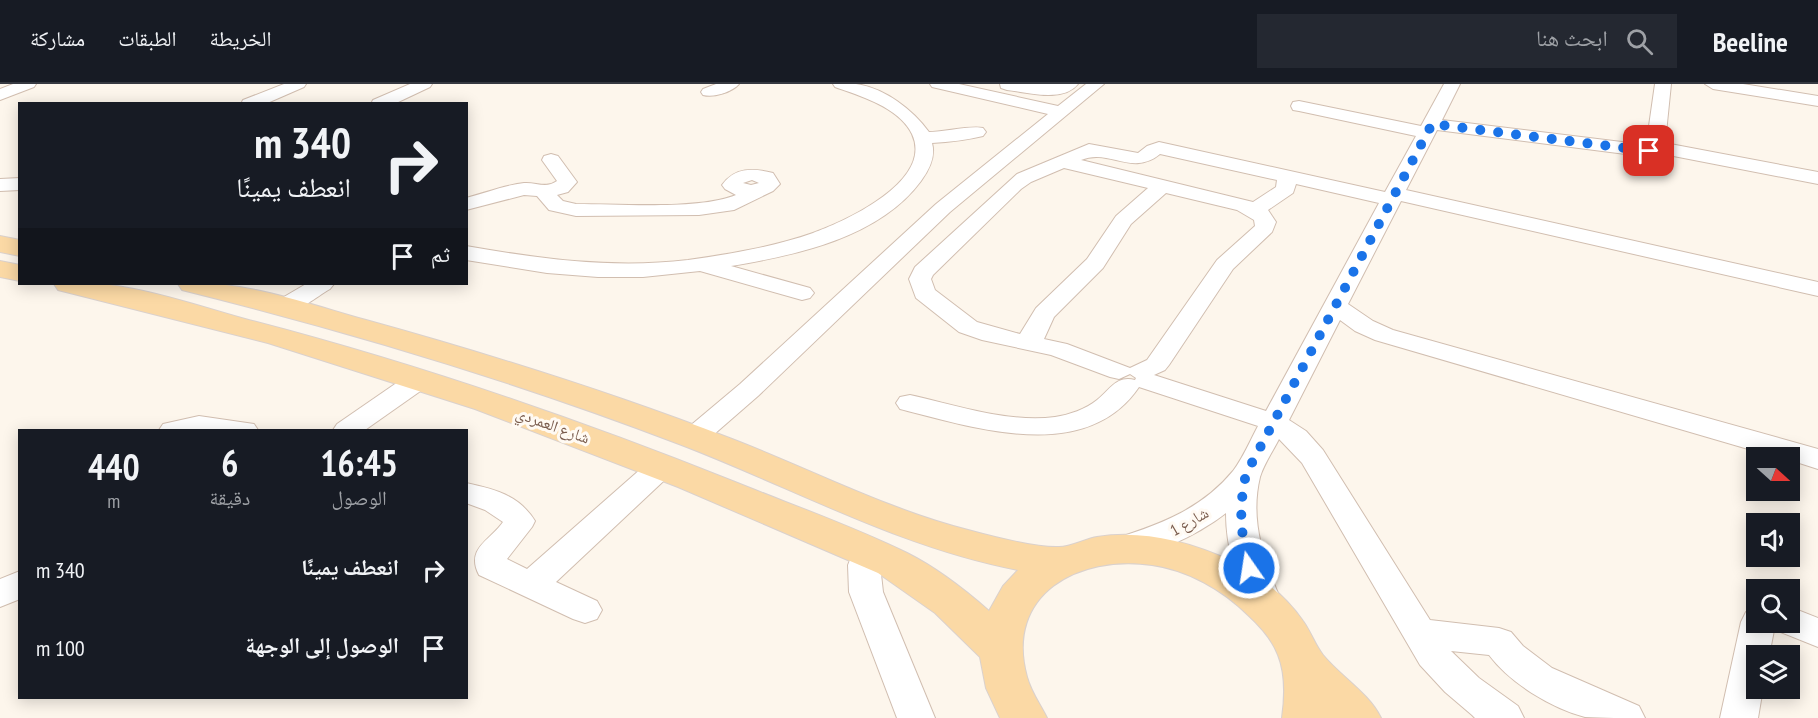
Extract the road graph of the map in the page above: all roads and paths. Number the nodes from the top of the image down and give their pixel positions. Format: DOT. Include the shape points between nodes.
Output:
graph roads {
  1 [pos="28,84"];
  2 [pos="298,84"];
  3 [pos="424,84"];
  4 [pos="731,84"];
  5 [pos="841,84"];
  6 [pos="938,84"];
  7 [pos="1070,84"];
  8 [pos="1096,84"];
  9 [pos="1452,84"];
  10 [pos="1663,84"];
  11 [pos="1713,84"];
  12 [pos="1026,85"];
  13 [pos="709,92"];
  14 [pos="1005,92"];
  15 [pos="0,95"];
  16 [pos="1818,101"];
  17 [pos="254,102"];
  18 [pos="384,102"];
  19 [pos="1299,106"];
  20 [pos="1060,112"];
  21 [pos="1429,128"];
  22 [pos="977,132"];
  23 [pos="923,138"];
  24 [pos="1604,138"];
  25 [pos="1655,147"];
  26 [pos="551,160"];
  27 [pos="1064,162"];
  28 [pos="1287,176"];
  29 [pos="1818,178"];
  30 [pos="18,184"];
  31 [pos="0,185"];
  32 [pos="1161,187"];
  33 [pos="754,191"];
  34 [pos="544,192"];
  35 [pos="1394,197"];
  36 [pos="468,203"];
  37 [pos="1255,210"];
  38 [pos="0,244"];
  39 [pos="18,248"];
  40 [pos="468,253"];
  41 [pos="700,264"];
  42 [pos="0,269"];
  43 [pos="18,273"];
  44 [pos="72,285"];
  45 [pos="196,285"];
  46 [pos="320,285"];
  47 [pos="1818,289"];
  48 [pos="802,293"];
  49 [pos="285,306"];
  50 [pos="1336,306"];
  51 [pos="1030,342"];
  52 [pos="1134,377"];
  53 [pos="420,379"];
  54 [pos="910,404"];
  55 [pos="1273,422"];
  56 [pos="178,429"];
  57 [pos="235,429"];
  58 [pos="348,429"];
  59 [pos="694,437"];
  60 [pos="1818,459"];
  61 [pos="661,467"];
  62 [pos="1246,474"];
  63 [pos="468,494"];
  64 [pos="1120,548"];
  65 [pos="867,553"];
  66 [pos="1060,562"];
  67 [pos="18,584"];
  68 [pos="531,585"];
  69 [pos="0,594"];
  70 [pos="1266,606"];
  71 [pos="585,610"];
  72 [pos="1800,625"];
  73 [pos="1419,633"];
  74 [pos="1756,633"];
  75 [pos="1818,633"];
  76 [pos="1000,650"];
  77 [pos="1303,663"];
  78 [pos="916,718"];
  79 [pos="1024,718"];
  80 [pos="1305,718"];
  81 [pos="1358,718"];
  82 [pos="1505,718"];
  83 [pos="1626,718"];
  84 [pos="1739,718"];
  1 -- 15 [label="street"];
  2 -- 17 [label="street"];
  3 -- 18 [label="street"];
  4 -- 13 [label="street"];
  5 -- 23 [label="street" via="894,105 918,126"];
  6 -- 14 [label="street"];
  7 -- 12 [label="street" via="1055,89"];
  8 -- 20 [label="street"];
  9 -- 21 [label="street, شارع 1"];
  10 -- 25 [label="street"];
  11 -- 16 [label="street"];
  12 -- 14 [label="street"];
  14 -- 20 [label="street"];
  19 -- 21 [label="street"];
  20 -- 59 [label="street" via="943,208"];
  21 -- 25 [label="street" via="1636,150 1649,151"];
  21 -- 35 [label="street, شارع 1"];
  22 -- 23 [label="street"];
  23 -- 41 [label="street" via="924,152 911,181 888,202 854,223 793,246"];
  24 -- 25 [label="street"];
  25 -- 29 [label="street"];
  26 -- 34 [label="street" via="567,182 561,188"];
  27 -- 28 [label="street" via="1089,150 1139,159 1157,148"];
  27 -- 32 [label="street"];
  27 -- 51 [label="street" via="1014,185 928,266 920,279 924,293 968,327"];
  28 -- 35 [label="street"];
  28 -- 37 [label="street" via="1286,189"];
  30 -- 31 [label="street"];
  32 -- 37 [label="street"];
  32 -- 51 [label="street" via="1123,220 1095,263 1044,314"];
  33 -- 34 [label="street" via="738,202 713,208 576,210 556,206"];
  34 -- 36 [label="street" via="516,190"];
  35 -- 47 [label="street"];
  35 -- 50 [label="street, شارع 1"];
  37 -- 52 [label="street" via="1263,216 1265,228 1225,265 1156,365"];
  38 -- 39 [label="main road"];
  40 -- 41 [label="street" via="576,270"];
  41 -- 48 [label="street"];
  42 -- 43 [label="main road"];
  44 -- 53 [label="main road, شارع العمردي" via="272,334"];
  45 -- 49 [label="main road"];
  46 -- 49 [label="street"];
  49 -- 59 [label="main road" via="445,351"];
  50 -- 55 [label="street, شارع 1"];
  50 -- 60 [label="street" via="1384,335"];
  51 -- 52 [label="street"];
  52 -- 54 [label="street" via="1105,410 1065,425 1004,424"];
  52 -- 55 [label="street"];
  53 -- 58 [label="street"];
  53 -- 61 [label="main road, شارع العمردي"];
  55 -- 62 [label="street, شارع 1"];
  55 -- 73 [label="street" via="1296,437 1313,457"];
  56 -- 57 [label="street" via="199,425"];
  59 -- 66 [label="main road" via="934,534 995,551"];
  61 -- 65 [label="main road, شارع العمردي"];
  61 -- 68 [label="street"];
  62 -- 64 [label="street, شارع 1" via="1226,498 1198,519 1162,536"];
  62 -- 70 [label="street, شارع 1" via="1240,502 1241,534 1249,568"];
  63 -- 68 [label="street" via="494,502 517,517 517,528 496,548 490,563 491,567"];
  64 -- 66 [label="main road"];
  64 -- 70 [label="main road" via="1160,551 1198,562 1234,580"];
  65 -- 76 [label="main road, شارع العمردي" via="939,592"];
  65 -- 78 [label="street" via="866,592"];
  66 -- 76 [label="main road" via="1035,577 1016,597 1004,622"];
  67 -- 69 [label="street"];
  68 -- 71 [label="street"];
  70 -- 77 [label="main road" via="1282,623"];
  72 -- 75 [label="street"];
  73 -- 82 [label="street" via="1452,677"];
  73 -- 83 [label="street" via="1498,642 1531,675"];
  74 -- 84 [label="street"];
  76 -- 79 [label="main road" via="1004,677"];
  77 -- 80 [label="main road" via="1308,691"];
  77 -- 81 [label="main road"];
}
